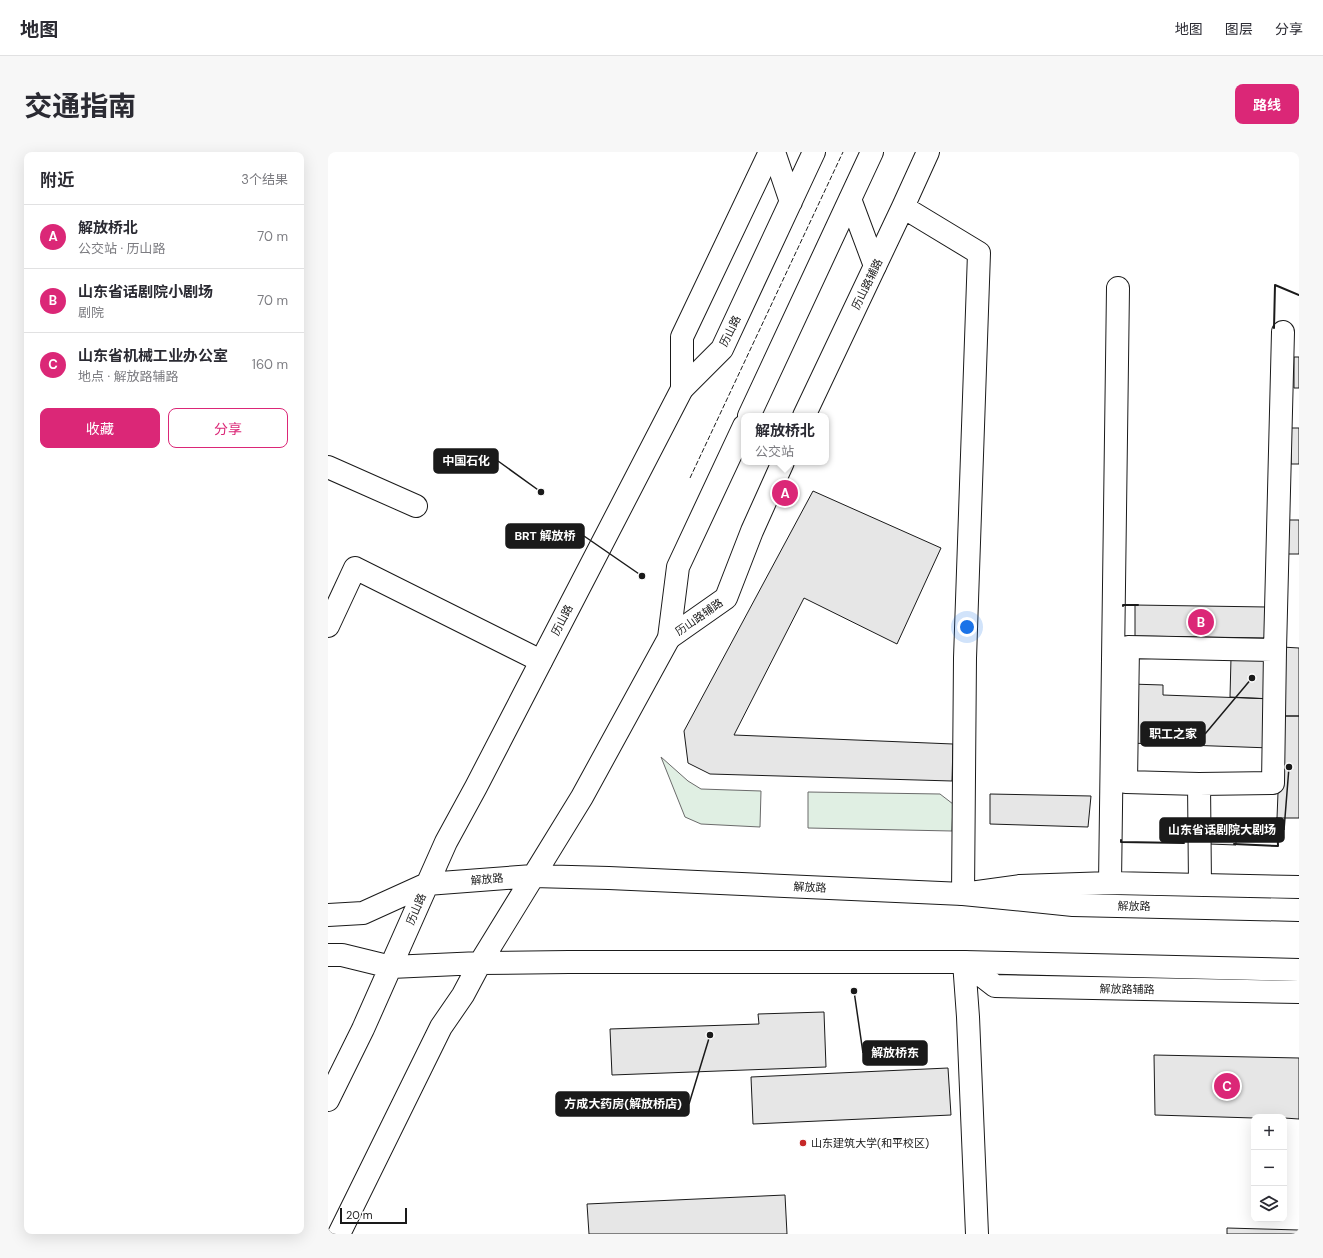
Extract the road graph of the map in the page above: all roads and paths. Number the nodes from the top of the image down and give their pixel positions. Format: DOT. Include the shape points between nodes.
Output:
graph roads {
  1 [pos="770,152"];
  2 [pos="774,152"];
  3 [pos="814,152"];
  4 [pos="872,152"];
  5 [pos="928,152"];
  6 [pos="850,199"];
  7 [pos="791,202"];
  8 [pos="903,207"];
  9 [pos="876,266"];
  10 [pos="1118,288"];
  11 [pos="1283,332"];
  12 [pos="682,389"];
  13 [pos="750,413"];
  14 [pos="805,413"];
  15 [pos="741,432"];
  16 [pos="782,465"];
  17 [pos="328,467"];
  18 [pos="416,506"];
  19 [pos="328,626"];
  20 [pos="669,638"];
  21 [pos="1275,650"];
  22 [pos="541,661"];
  23 [pos="1199,784"];
  24 [pos="533,876"];
  25 [pos="1110,883"];
  26 [pos="427,884"];
  27 [pos="1200,885"];
  28 [pos="1299,887"];
  29 [pos="963,894"];
  30 [pos="1299,910"];
  31 [pos="328,915"];
  32 [pos="328,955"];
  33 [pos="964,962"];
  34 [pos="480,963"];
  35 [pos="391,967"];
  36 [pos="1299,970"];
  37 [pos="1299,992"];
  38 [pos="328,1100"];
  39 [pos="339,1234"];
  40 [pos="977,1234"];
  1 -- 12 [label="main road" via="682,337"];
  2 -- 7 [label="main road"];
  3 -- 7 [label="main road, 历山路"];
  4 -- 6 [label="main road"];
  5 -- 8 [label="main road, 历山路辅路"];
  6 -- 9 [label="main road"];
  6 -- 13 [label="main road"];
  7 -- 12 [label="main road, 历山路" via="722,350"];
  8 -- 9 [label="main road, 历山路辅路"];
  8 -- 29 [label="main road" via="979,253 965,658"];
  9 -- 14 [label="main road, 历山路辅路"];
  10 -- 25 [label="main road"];
  11 -- 21 [label="main road"];
  12 -- 22 [label="main road, 历山路"];
  15 -- 20 [label="main road" via="678,567"];
  16 -- 20 [label="main road, 历山路辅路" via="726,598"];
  17 -- 18 [label="main road"];
  19 -- 22 [label="main road" via="355,568"];
  20 -- 24 [label="main road" via="582,797"];
  21 -- 23 [label="main road" via="1273,783"];
  21 -- 23 [label="main road" via="1128,647 1126,782"];
  22 -- 26 [label="main road, 历山路" via="446,842"];
  23 -- 27 [label="main road"];
  24 -- 26 [label="main road, 解放路"];
  24 -- 29 [label="main road, 解放路"];
  24 -- 34 [label="main road"];
  25 -- 27 [label="main road"];
  25 -- 29 [label="main road" via="1020,886"];
  26 -- 31 [label="main road, 解放路" via="363,913"];
  26 -- 35 [label="main road, 历山路"];
  27 -- 28 [label="main road"];
  29 -- 30 [label="main road, 解放路" via="1073,905"];
  32 -- 35 [label="main road" via="342,955"];
  33 -- 34 [label="main road"];
  33 -- 36 [label="main road"];
  33 -- 37 [label="main road, 解放路辅路" via="995,986"];
  33 -- 40 [label="main road"];
  34 -- 35 [label="main road"];
  34 -- 39 [label="main road" via="463,995 441,1027"];
  35 -- 38 [label="main road, 历山路"];
}
